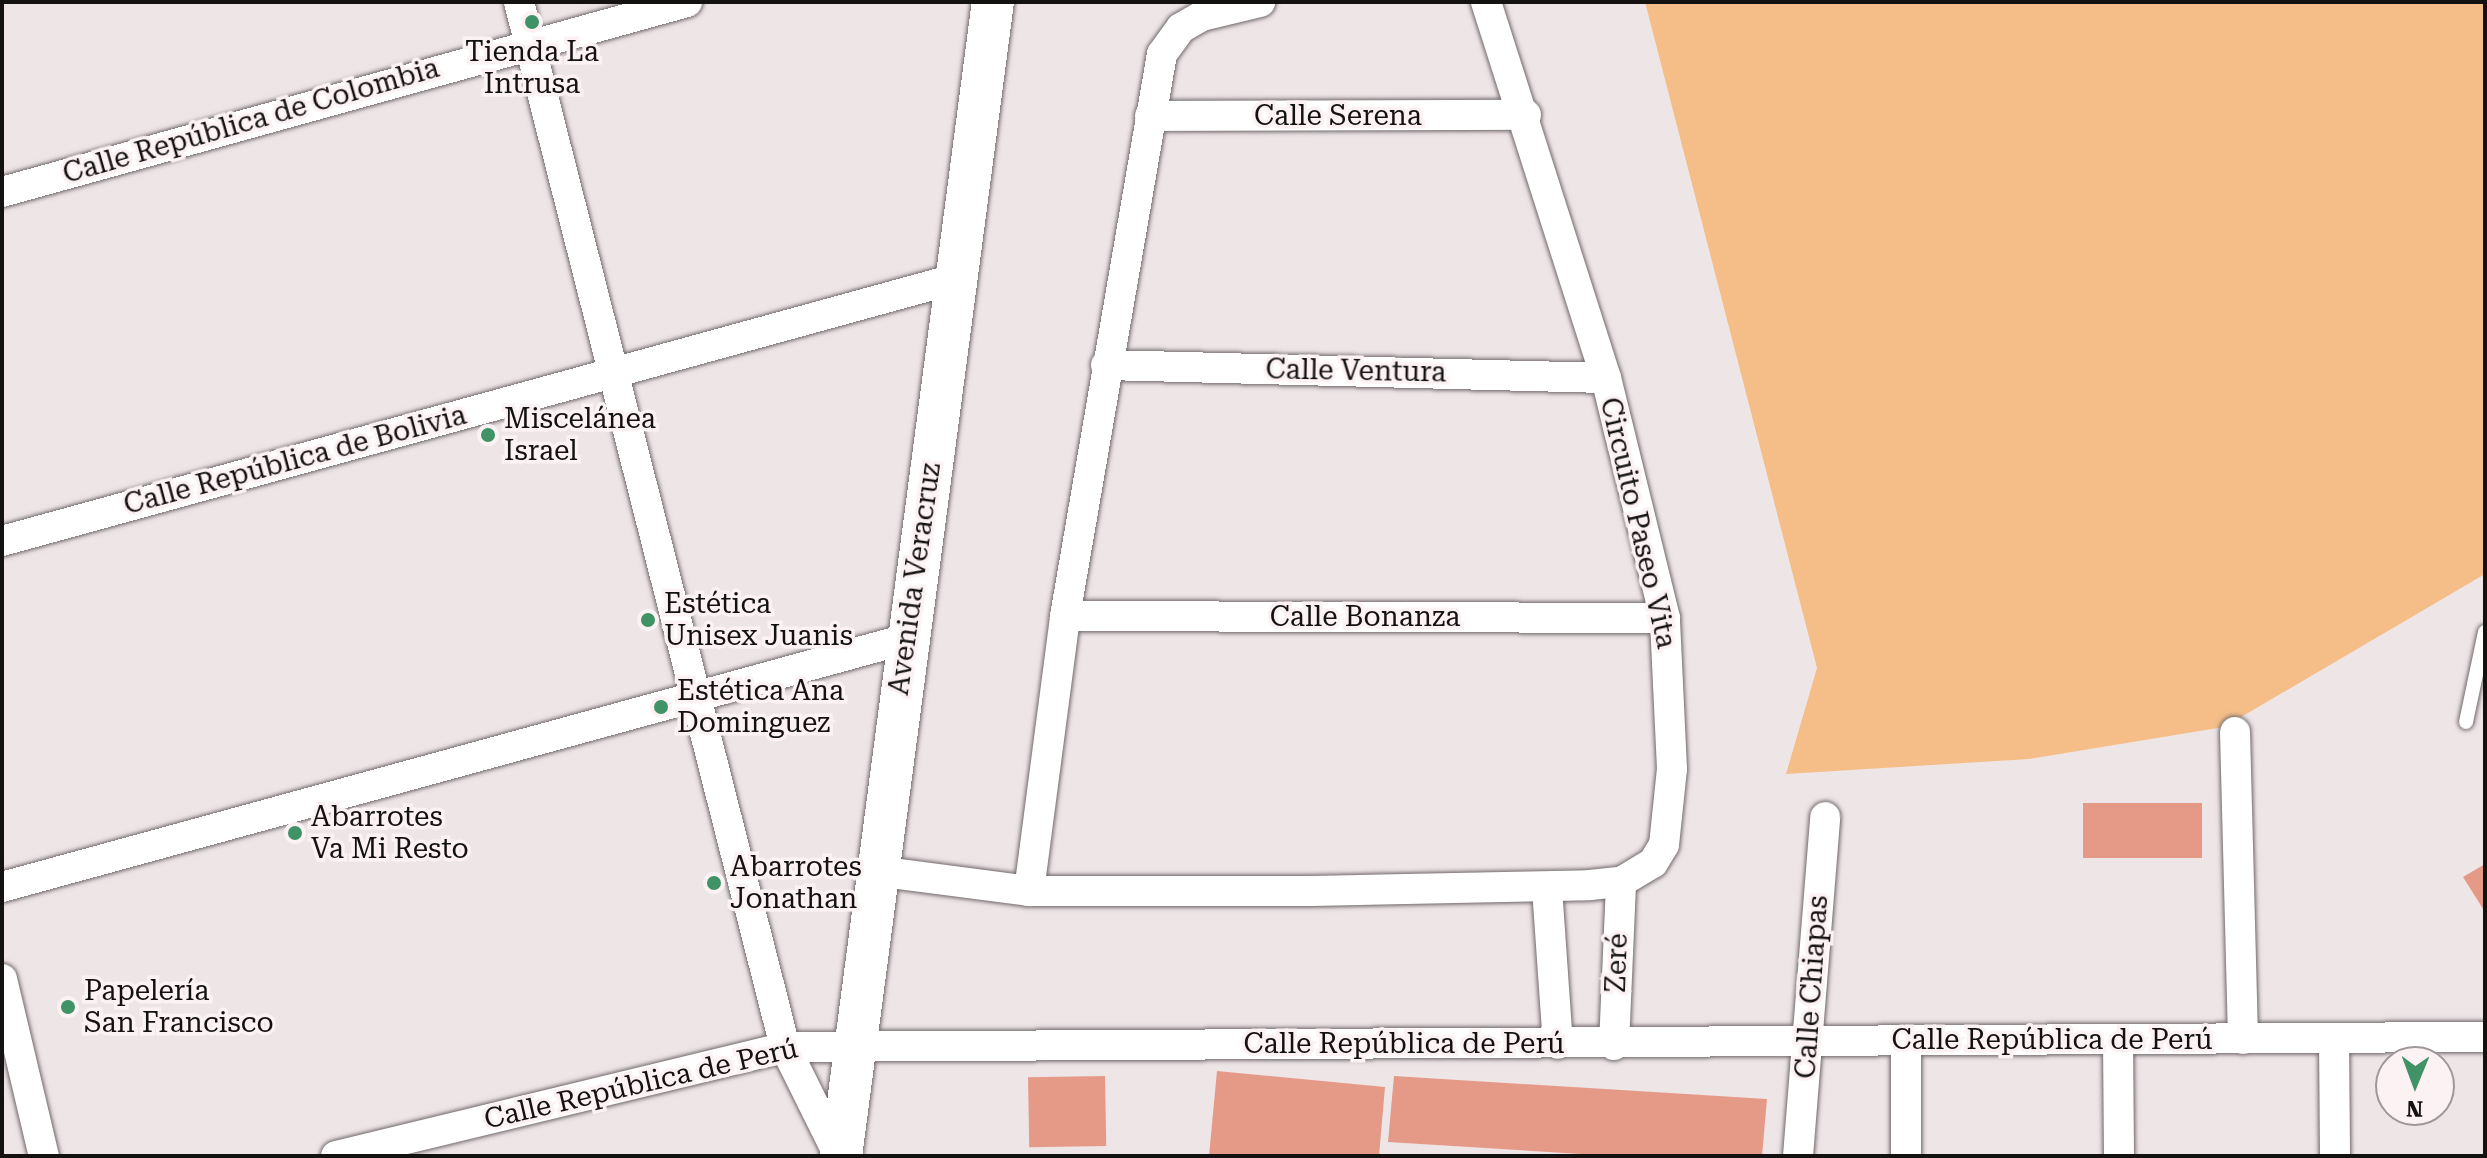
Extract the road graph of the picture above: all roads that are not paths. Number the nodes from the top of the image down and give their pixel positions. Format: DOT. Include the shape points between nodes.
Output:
graph roads {
  1 [pos="519,2"];
  2 [pos="687,2"];
  3 [pos="993,2"];
  4 [pos="1260,2"];
  5 [pos="1486,2"];
  6 [pos="530,42"];
  7 [pos="1526,115"];
  8 [pos="1150,116"];
  9 [pos="2,192"];
  10 [pos="958,278"];
  11 [pos="1106,365"];
  12 [pos="616,371"];
  13 [pos="1606,378"];
  14 [pos="2,541"];
  15 [pos="1065,616"];
  16 [pos="1665,618"];
  17 [pos="2485,632"];
  18 [pos="906,639"];
  19 [pos="693,701"];
  20 [pos="2466,722"];
  21 [pos="2235,732"];
  22 [pos="1825,817"];
  23 [pos="876,871"];
  24 [pos="1621,882"];
  25 [pos="2,887"];
  26 [pos="1547,888"];
  27 [pos="1029,891"];
  28 [pos="2,979"];
  29 [pos="2485,1037"];
  30 [pos="2334,1038"];
  31 [pos="2243,1039"];
  32 [pos="2118,1040"];
  33 [pos="1809,1042"];
  34 [pos="1906,1042"];
  35 [pos="858,1044"];
  36 [pos="1558,1044"];
  37 [pos="1614,1045"];
  38 [pos="785,1047"];
  39 [pos="44,1156"];
  40 [pos="336,1156"];
  41 [pos="840,1156"];
  42 [pos="1798,1156"];
  43 [pos="1906,1156"];
  44 [pos="2119,1156"];
  45 [pos="2335,1156"];
  1 -- 6 [label="street"];
  2 -- 6 [label="street, Calle República de Colombia"];
  3 -- 10 [label="street, Avenida Veracruz"];
  4 -- 8 [label="street" via="1181,28 1162,54"];
  5 -- 7 [label="street, Circuito Paseo Vita"];
  6 -- 9 [label="street, Calle República de Colombia"];
  6 -- 12 [label="street"];
  7 -- 8 [label="street, Calle Serena"];
  7 -- 13 [label="street, Circuito Paseo Vita"];
  8 -- 11 [label="street"];
  10 -- 12 [label="street, Calle República de Bolivia"];
  10 -- 18 [label="street, Avenida Veracruz"];
  11 -- 13 [label="street, Calle Ventura"];
  11 -- 15 [label="street"];
  12 -- 14 [label="street, Calle República de Bolivia"];
  12 -- 19 [label="street"];
  13 -- 16 [label="street, Circuito Paseo Vita"];
  15 -- 16 [label="street, Calle Bonanza"];
  15 -- 27 [label="street"];
  16 -- 24 [label="street, Circuito Paseo Vita" via="1672,769 1664,845 1653,863"];
  17 -- 20 [label="lane"];
  18 -- 19 [label="street"];
  18 -- 23 [label="street, Avenida Veracruz"];
  19 -- 25 [label="street"];
  19 -- 38 [label="street"];
  21 -- 31 [label="street"];
  22 -- 33 [label="street, Calle Chiapas"];
  23 -- 27 [label="street, Circuito Paseo Vita"];
  23 -- 35 [label="street, Avenida Veracruz"];
  24 -- 26 [label="street, Circuito Paseo Vita"];
  24 -- 37 [label="street, Zeré"];
  26 -- 27 [label="street, Circuito Paseo Vita"];
  26 -- 36 [label="street"];
  28 -- 39 [label="street"];
  29 -- 30 [label="street, Calle República de Perú"];
  30 -- 31 [label="street, Calle República de Perú"];
  30 -- 45 [label="street"];
  31 -- 32 [label="street, Calle República de Perú"];
  32 -- 34 [label="street, Calle República de Perú"];
  32 -- 44 [label="street"];
  33 -- 34 [label="street, Calle República de Perú"];
  33 -- 37 [label="street, Calle República de Perú"];
  33 -- 42 [label="street, Calle Chiapas"];
  34 -- 43 [label="street"];
  35 -- 36 [label="street, Calle República de Perú"];
  35 -- 38 [label="street, Calle República de Perú"];
  35 -- 41 [label="street, Avenida Veracruz"];
  36 -- 37 [label="street, Calle República de Perú"];
  38 -- 40 [label="street, Calle República de Perú"];
  38 -- 41 [label="street"];
}
